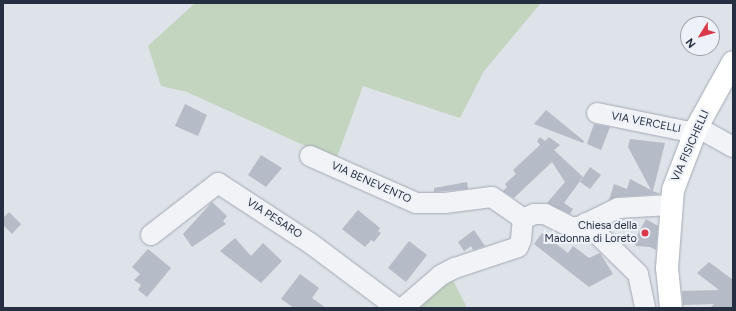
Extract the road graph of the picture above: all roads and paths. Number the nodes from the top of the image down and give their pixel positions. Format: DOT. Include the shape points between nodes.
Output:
graph roads {
  1 [pos="733,62"];
  2 [pos="598,113"];
  3 [pos="696,130"];
  4 [pos="733,147"];
  5 [pos="310,156"];
  6 [pos="670,205"];
  7 [pos="523,219"];
  8 [pos="586,224"];
  9 [pos="151,235"];
  10 [pos="397,308"];
  11 [pos="403,308"];
  12 [pos="645,308"];
  13 [pos="672,308"];
  1 -- 3 [label="main road, VIA FISICHELLI"];
  2 -- 3 [label="street, VIA VERCELLI"];
  3 -- 4 [label="street, VIA VERCELLI"];
  3 -- 6 [label="main road, VIA FISICHELLI" via="678,172"];
  5 -- 7 [label="street, VIA BENEVENTO" via="416,203 445,203 492,197"];
  6 -- 8 [label="street" via="618,208"];
  6 -- 13 [label="main road, VIA FISICHELLI" via="667,268"];
  7 -- 8 [label="street" via="534,214 545,214 570,227"];
  7 -- 11 [label="street" via="518,247 441,275"];
  8 -- 12 [label="street" via="638,274"];
  9 -- 10 [label="street, VIA PESARO" via="218,183 310,243"];
}
